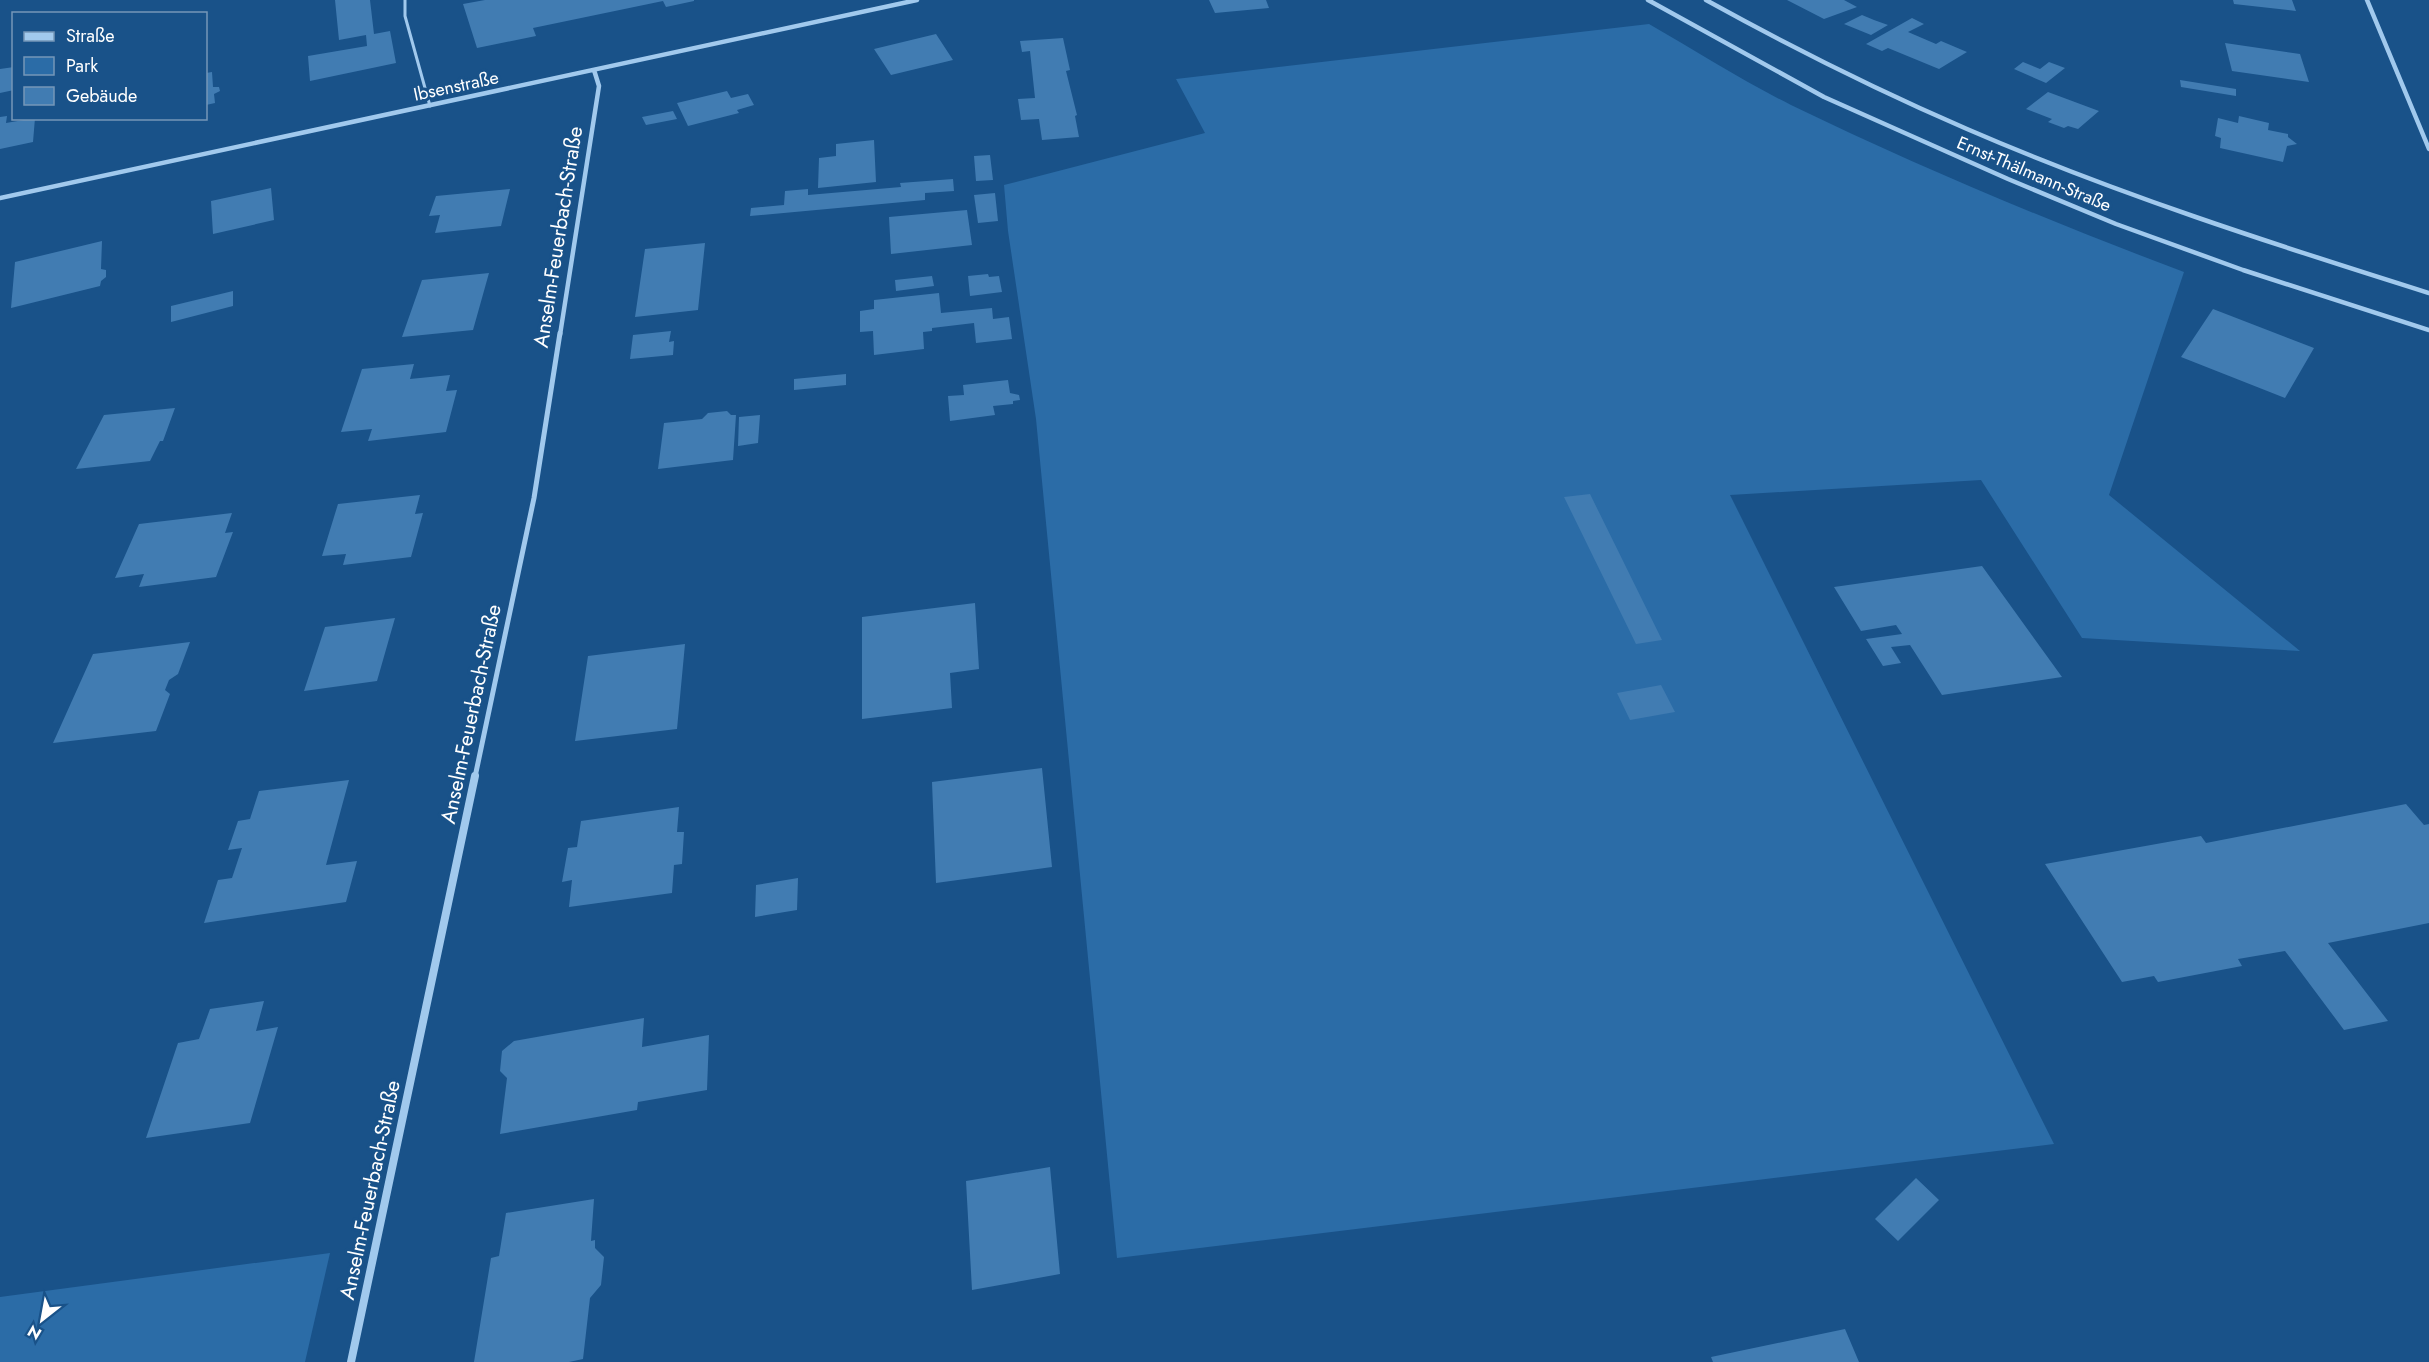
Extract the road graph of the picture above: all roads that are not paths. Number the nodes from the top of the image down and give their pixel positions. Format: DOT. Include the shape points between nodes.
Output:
graph roads {
  1 [pos="405,0"];
  2 [pos="917,0"];
  3 [pos="1648,0"];
  4 [pos="1706,0"];
  5 [pos="2367,0"];
  6 [pos="594,70"];
  7 [pos="430,106"];
  8 [pos="2429,149"];
  9 [pos="0,198"];
  10 [pos="2429,292"];
  11 [pos="2429,330"];
  12 [pos="351,1362"];
  1 -- 7 [label="lane" via="405,16"];
  2 -- 6 [label="street, Ibsenstraße"];
  3 -- 11 [label="street, Ernst-Thälmann-Straße" via="1824,97 2008,180 2243,270"];
  4 -- 10 [label="street, Ernst-Thälmann-Straße" via="1829,65 1962,126 2095,180"];
  5 -- 8 [label="street"];
  6 -- 7 [label="street, Ibsenstraße"];
  6 -- 12 [label="street, Anselm-Feuerbach-Straße" via="599,86 534,498"];
  7 -- 9 [label="street, Ibsenstraße"];
}
